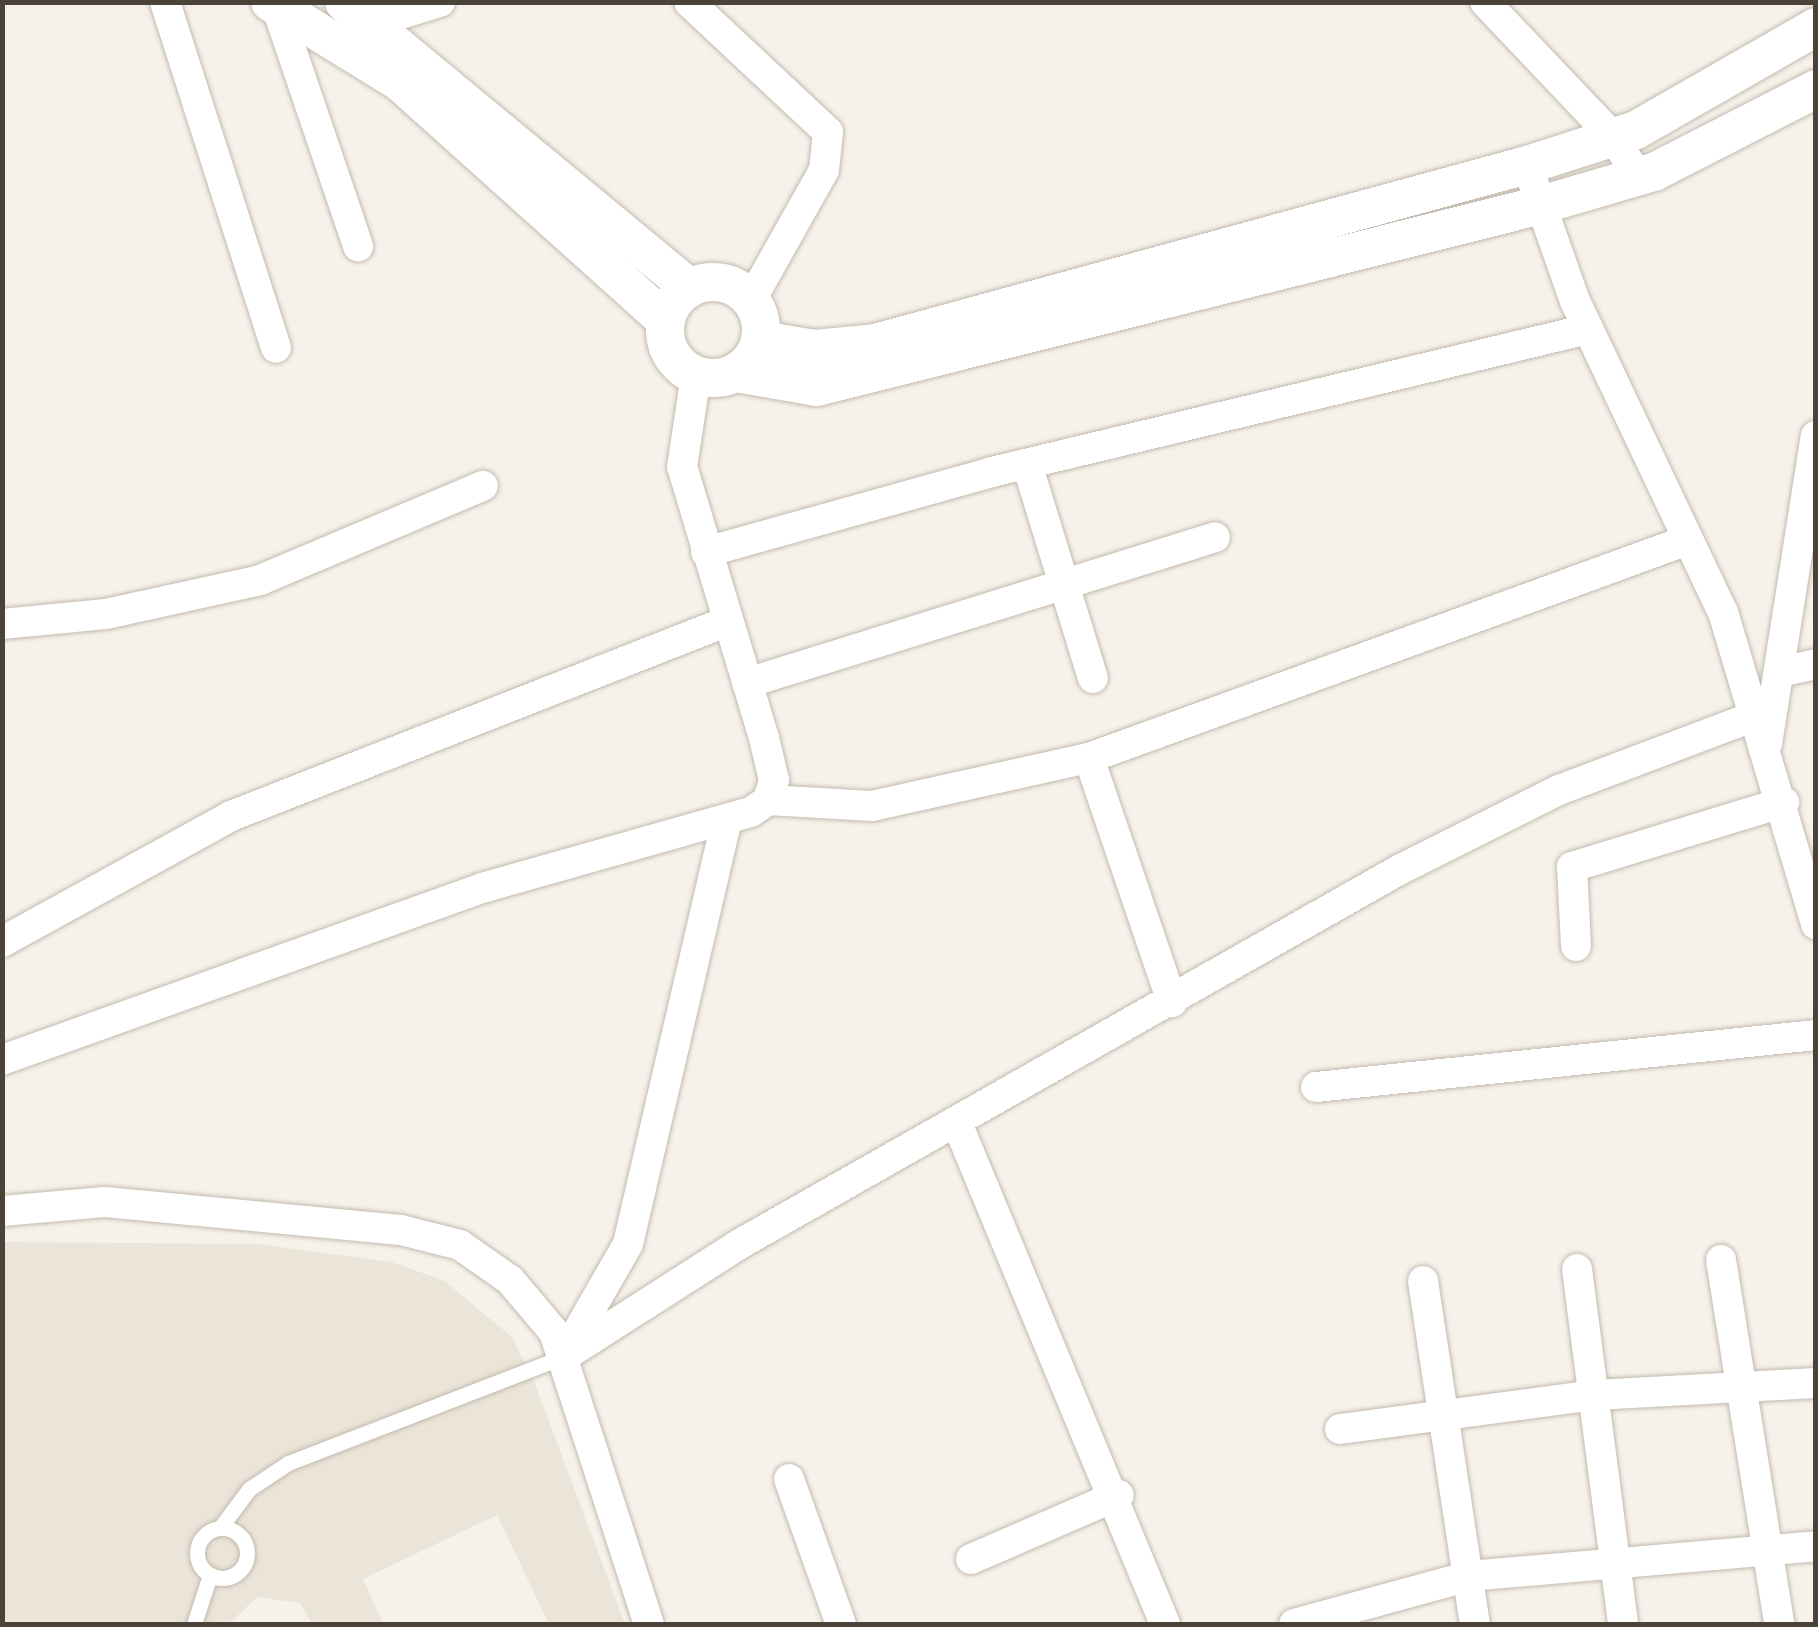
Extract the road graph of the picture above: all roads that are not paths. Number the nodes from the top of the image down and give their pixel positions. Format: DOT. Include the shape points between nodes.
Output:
graph roads {
  1 [pos="166,2"];
  2 [pos="440,2"];
  3 [pos="689,2"];
  4 [pos="1485,2"];
  5 [pos="273,4"];
  6 [pos="359,12"];
  7 [pos="1816,27"];
  8 [pos="1816,89"];
  9 [pos="1614,138"];
  10 [pos="1527,165"];
  11 [pos="1636,175"];
  12 [pos="1541,205"];
  13 [pos="358,246"];
  14 [pos="690,288"];
  15 [pos="752,300"];
  16 [pos="666,321"];
  17 [pos="1588,328"];
  18 [pos="760,340"];
  19 [pos="276,348"];
  20 [pos="736,373"];
  21 [pos="696,375"];
  22 [pos="1816,436"];
  23 [pos="1027,464"];
  24 [pos="483,486"];
  25 [pos="1216,537"];
  26 [pos="1688,540"];
  27 [pos="706,552"];
  28 [pos="1057,586"];
  29 [pos="728,621"];
  30 [pos="2,624"];
  31 [pos="1816,664"];
  32 [pos="1779,672"];
  33 [pos="1092,678"];
  34 [pos="748,683"];
  35 [pos="1754,716"];
  36 [pos="1766,751"];
  37 [pos="1089,758"];
  38 [pos="768,800"];
  39 [pos="1784,802"];
  40 [pos="727,819"];
  41 [pos="1816,924"];
  42 [pos="2,942"];
  43 [pos="1576,946"];
  44 [pos="1172,1002"];
  45 [pos="1816,1034"];
  46 [pos="2,1060"];
  47 [pos="1316,1087"];
  48 [pos="957,1123"];
  49 [pos="2,1211"];
  50 [pos="1721,1260"];
  51 [pos="1577,1269"];
  52 [pos="1423,1281"];
  53 [pos="562,1357"];
  54 [pos="1816,1382"];
  55 [pos="1744,1387"];
  56 [pos="1594,1395"];
  57 [pos="1446,1415"];
  58 [pos="1340,1429"];
  59 [pos="789,1480"];
  60 [pos="1118,1495"];
  61 [pos="220,1528"];
  62 [pos="1816,1546"];
  63 [pos="1770,1549"];
  64 [pos="971,1559"];
  65 [pos="1615,1560"];
  66 [pos="210,1576"];
  67 [pos="1469,1576"];
  68 [pos="194,1624"];
  69 [pos="648,1624"];
  70 [pos="841,1624"];
  71 [pos="1165,1624"];
  72 [pos="1294,1624"];
  73 [pos="1475,1624"];
  74 [pos="1624,1624"];
  75 [pos="1779,1624"];
  1 -- 19 [label="street"];
  2 -- 6 [label="street"];
  3 -- 15 [label="street" via="828,132 824,170"];
  4 -- 9 [label="street"];
  5 -- 13 [label="street"];
  5 -- 16 [label="street" via="400,82"];
  6 -- 14 [label="street"];
  7 -- 9 [label="street"];
  8 -- 11 [label="street"];
  9 -- 10 [label="street"];
  9 -- 11 [label="street"];
  10 -- 12 [label="street"];
  10 -- 18 [label="street" via="875,343 816,349"];
  11 -- 12 [label="street"];
  12 -- 17 [label="street"];
  12 -- 20 [label="street" via="816,387"];
  14 -- 15 [label="street" via="730,284"];
  14 -- 16 [label="street"];
  15 -- 18 [label="street"];
  16 -- 21 [label="street" via="668,348"];
  17 -- 23 [label="street"];
  17 -- 26 [label="street"];
  18 -- 20 [label="street"];
  20 -- 21 [label="street"];
  21 -- 27 [label="street" via="682,468"];
  22 -- 32 [label="street"];
  23 -- 27 [label="street"];
  23 -- 28 [label="street"];
  24 -- 30 [label="street" via="260,580 106,614"];
  25 -- 28 [label="street"];
  26 -- 35 [label="street" via="1723,612"];
  26 -- 37 [label="street"];
  27 -- 29 [label="street"];
  28 -- 33 [label="street"];
  28 -- 34 [label="street"];
  29 -- 34 [label="street"];
  29 -- 42 [label="street" via="231,816"];
  31 -- 32 [label="street"];
  32 -- 36 [label="street"];
  34 -- 38 [label="street" via="774,780"];
  35 -- 36 [label="street"];
  35 -- 44 [label="street" via="1559,790"];
  36 -- 39 [label="street"];
  37 -- 38 [label="street" via="872,806"];
  37 -- 44 [label="street"];
  38 -- 40 [label="street"];
  39 -- 41 [label="street"];
  39 -- 43 [label="street" via="1572,867 1566,882"];
  40 -- 46 [label="street" via="482,888"];
  40 -- 53 [label="street" via="628,1244"];
  44 -- 48 [label="street"];
  45 -- 47 [label="street"];
  48 -- 53 [label="street"];
  48 -- 60 [label="street"];
  49 -- 53 [label="street" via="104,1202 401,1230 460,1245 510,1280 554,1332"];
  50 -- 55 [label="street"];
  51 -- 56 [label="street"];
  52 -- 57 [label="street"];
  53 -- 61 [label="lane" via="288,1463 249,1489"];
  53 -- 69 [label="street"];
  54 -- 55 [label="street"];
  55 -- 56 [label="street"];
  55 -- 63 [label="street"];
  56 -- 57 [label="street"];
  56 -- 65 [label="street"];
  57 -- 58 [label="street"];
  57 -- 67 [label="street"];
  59 -- 70 [label="street"];
  60 -- 64 [label="street"];
  60 -- 71 [label="street"];
  61 -- 66 [label="lane" via="197,1549"];
  61 -- 66 [label="lane" via="242,1539 246,1556 233,1576"];
  62 -- 63 [label="street"];
  63 -- 65 [label="street"];
  63 -- 75 [label="street"];
  65 -- 67 [label="street"];
  65 -- 74 [label="street"];
  66 -- 68 [label="lane"];
  67 -- 72 [label="street"];
  67 -- 73 [label="street"];
}
